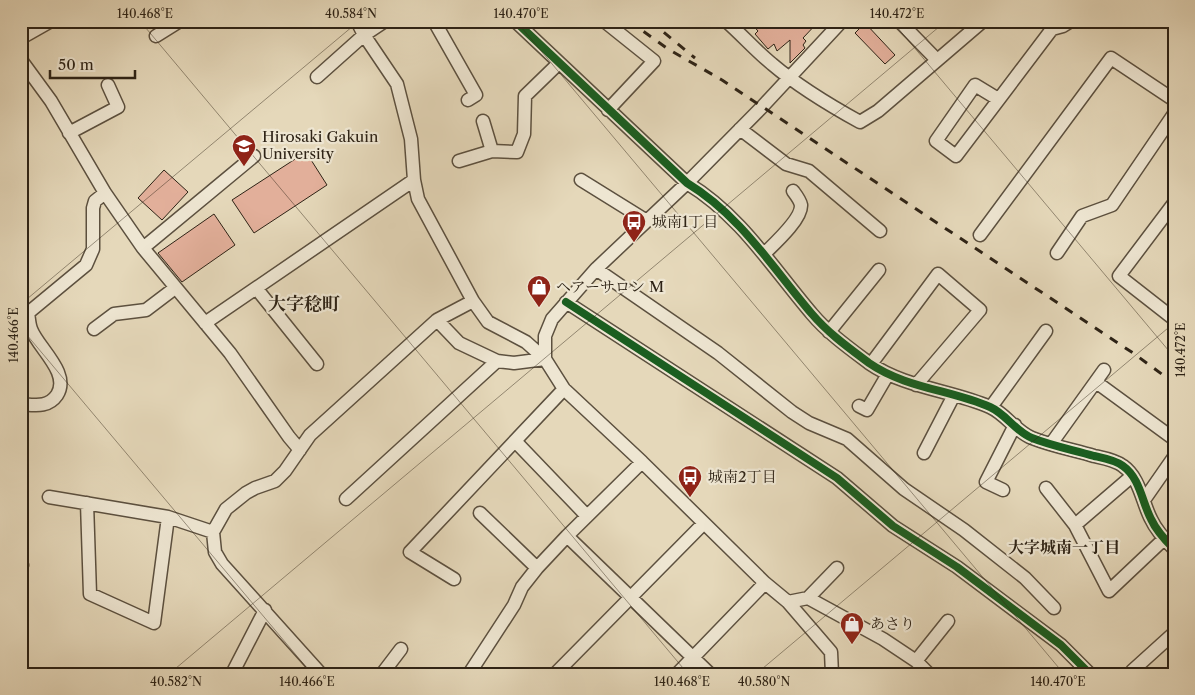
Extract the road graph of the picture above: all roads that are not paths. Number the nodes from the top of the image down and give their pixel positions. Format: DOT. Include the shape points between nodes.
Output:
graph roads {
  1 [pos="51,21"];
  2 [pos="180,21"];
  3 [pos="357,21"];
  4 [pos="385,21"];
  5 [pos="434,21"];
  6 [pos="516,21"];
  7 [pos="604,21"];
  8 [pos="726,21"];
  9 [pos="842,21"];
  10 [pos="899,21"];
  11 [pos="983,21"];
  12 [pos="1071,21"];
  13 [pos="1049,25"];
  14 [pos="364,35"];
  15 [pos="156,36"];
  16 [pos="21,38"];
  17 [pos="21,60"];
  18 [pos="937,60"];
  19 [pos="559,64"];
  20 [pos="317,77"];
  21 [pos="789,77"];
  22 [pos="108,85"];
  23 [pos="998,99"];
  24 [pos="468,100"];
  25 [pos="1174,100"];
  26 [pos="608,110"];
  27 [pos="1174,114"];
  28 [pos="484,121"];
  29 [pos="740,129"];
  30 [pos="69,133"];
  31 [pos="492,151"];
  32 [pos="254,156"];
  33 [pos="459,161"];
  34 [pos="414,180"];
  35 [pos="581,180"];
  36 [pos="687,183"];
  37 [pos="793,191"];
  38 [pos="105,193"];
  39 [pos="1174,203"];
  40 [pos="647,221"];
  41 [pos="880,231"];
  42 [pos="980,235"];
  43 [pos="143,248"];
  44 [pos="764,253"];
  45 [pos="1057,253"];
  46 [pos="596,269"];
  47 [pos="879,270"];
  48 [pos="175,288"];
  49 [pos="256,288"];
  50 [pos="473,301"];
  51 [pos="566,302"];
  52 [pos="24,315"];
  53 [pos="1174,319"];
  54 [pos="437,320"];
  55 [pos="204,323"];
  56 [pos="94,329"];
  57 [pos="1046,331"];
  58 [pos="829,332"];
  59 [pos="545,360"];
  60 [pos="497,361"];
  61 [pos="317,364"];
  62 [pos="871,364"];
  63 [pos="1104,370"];
  64 [pos="888,374"];
  65 [pos="1096,382"];
  66 [pos="916,385"];
  67 [pos="564,389"];
  68 [pos="954,395"];
  69 [pos="21,404"];
  70 [pos="859,406"];
  71 [pos="991,407"];
  72 [pos="1015,425"];
  73 [pos="1174,439"];
  74 [pos="515,441"];
  75 [pos="1052,444"];
  76 [pos="300,450"];
  77 [pos="924,453"];
  78 [pos="1174,457"];
  79 [pos="642,462"];
  80 [pos="1132,476"];
  81 [pos="1046,488"];
  82 [pos="1003,490"];
  83 [pos="49,497"];
  84 [pos="346,499"];
  85 [pos="1144,500"];
  86 [pos="87,503"];
  87 [pos="480,513"];
  88 [pos="587,516"];
  89 [pos="168,517"];
  90 [pos="704,524"];
  91 [pos="1075,525"];
  92 [pos="213,532"];
  93 [pos="568,536"];
  94 [pos="1164,539"];
  95 [pos="1174,549"];
  96 [pos="538,568"];
  97 [pos="838,568"];
  98 [pos="454,579"];
  99 [pos="765,583"];
  100 [pos="631,598"];
  101 [pos="808,598"];
  102 [pos="788,602"];
  103 [pos="1054,608"];
  104 [pos="265,610"];
  105 [pos="948,621"];
  106 [pos="1174,633"];
  107 [pos="401,648"];
  108 [pos="694,658"];
  109 [pos="916,660"];
  110 [pos="1132,671"];
  111 [pos="232,674"];
  112 [pos="322,674"];
  113 [pos="382,674"];
  114 [pos="469,674"];
  115 [pos="556,674"];
  116 [pos="677,674"];
  117 [pos="710,674"];
  118 [pos="832,674"];
  119 [pos="929,674"];
  120 [pos="1090,674"];
  1 -- 16 [label="street"];
  2 -- 15 [label="street"];
  3 -- 14 [label="street"];
  4 -- 14 [label="street"];
  5 -- 24 [label="street" via="476,94"];
  6 -- 19 [label="street"];
  7 -- 26 [label="street" via="654,61"];
  8 -- 21 [label="street"];
  9 -- 21 [label="street"];
  10 -- 18 [label="street"];
  11 -- 18 [label="street"];
  12 -- 13 [label="street" via="1063,26"];
  13 -- 23 [label="street"];
  14 -- 20 [label="street"];
  14 -- 34 [label="street" via="397,84 411,139"];
  17 -- 30 [label="street" via="51,101"];
  18 -- 21 [label="street" via="878,111 860,122"];
  19 -- 26 [label="street"];
  19 -- 31 [label="street" via="525,96 524,134 517,152"];
  21 -- 29 [label="street"];
  22 -- 30 [label="street" via="118,107"];
  23 -- 23 [label="street" via="956,156 936,141 975,85"];
  25 -- 42 [label="street" via="1111,58"];
  26 -- 36 [label="street"];
  27 -- 45 [label="street" via="1112,205 1082,216"];
  28 -- 31 [label="street"];
  29 -- 36 [label="street"];
  29 -- 41 [label="street" via="786,164 809,171"];
  30 -- 38 [label="street"];
  31 -- 33 [label="street"];
  32 -- 43 [label="street"];
  34 -- 49 [label="street"];
  34 -- 50 [label="street" via="418,200"];
  35 -- 40 [label="street"];
  36 -- 40 [label="street"];
  36 -- 44 [label="street" via="734,219"];
  37 -- 44 [label="street" via="801,203 800,210 795,220"];
  38 -- 43 [label="street"];
  38 -- 52 [label="street" via="95,201 93,208 93,249 86,265"];
  39 -- 53 [label="street" via="1119,276"];
  40 -- 46 [label="street"];
  43 -- 48 [label="street"];
  44 -- 58 [label="street"];
  46 -- 51 [label="street"];
  46 -- 103 [label="street" via="718,352 808,423 847,439 904,489 1026,578"];
  47 -- 58 [label="street"];
  48 -- 55 [label="street"];
  48 -- 56 [label="street" via="146,310 114,314"];
  49 -- 55 [label="street"];
  49 -- 61 [label="street"];
  50 -- 54 [label="street"];
  50 -- 59 [label="street" via="488,322 526,342"];
  51 -- 59 [label="street" via="552,319 545,336"];
  51 -- 120 [label="street" via="837,478 893,526 957,567 1048,635"];
  52 -- 69 [label="street" via="61,379 58,393 52,401 41,406"];
  54 -- 60 [label="street" via="458,343"];
  54 -- 76 [label="street" via="310,435"];
  55 -- 76 [label="street" via="230,353"];
  57 -- 71 [label="street"];
  58 -- 62 [label="street"];
  59 -- 60 [label="street"];
  59 -- 67 [label="street"];
  60 -- 84 [label="street"];
  62 -- 64 [label="street"];
  62 -- 66 [label="street" via="938,274 980,310"];
  63 -- 65 [label="street"];
  64 -- 66 [label="street"];
  64 -- 70 [label="street" via="867,410"];
  65 -- 73 [label="street"];
  65 -- 75 [label="street"];
  66 -- 68 [label="street"];
  67 -- 74 [label="street"];
  67 -- 79 [label="street"];
  68 -- 71 [label="street"];
  68 -- 77 [label="street"];
  71 -- 72 [label="street"];
  72 -- 75 [label="street" via="1030,438"];
  72 -- 82 [label="street" via="986,482"];
  74 -- 88 [label="street"];
  74 -- 98 [label="street" via="410,552"];
  75 -- 80 [label="street" via="1115,462"];
  76 -- 92 [label="street" via="275,481 246,493 226,509"];
  78 -- 85 [label="street"];
  79 -- 88 [label="street"];
  79 -- 90 [label="street"];
  80 -- 85 [label="street"];
  80 -- 91 [label="street"];
  81 -- 91 [label="street"];
  83 -- 86 [label="street"];
  85 -- 94 [label="street"];
  86 -- 89 [label="street"];
  86 -- 89 [label="street" via="90,594 154,622"];
  87 -- 96 [label="street"];
  88 -- 93 [label="street"];
  89 -- 92 [label="street"];
  90 -- 99 [label="street"];
  90 -- 100 [label="street"];
  91 -- 94 [label="street" via="1108,590"];
  92 -- 104 [label="street" via="215,552 222,564"];
  93 -- 96 [label="street"];
  93 -- 100 [label="street"];
  94 -- 95 [label="street"];
  96 -- 114 [label="street" via="522,587 514,605"];
  97 -- 101 [label="street"];
  99 -- 102 [label="street"];
  99 -- 108 [label="street"];
  100 -- 108 [label="street"];
  100 -- 115 [label="street"];
  101 -- 102 [label="street"];
  101 -- 109 [label="street"];
  102 -- 118 [label="street" via="831,652"];
  104 -- 111 [label="street"];
  104 -- 112 [label="street"];
  105 -- 109 [label="street"];
  106 -- 110 [label="street"];
  107 -- 113 [label="street"];
  108 -- 116 [label="street"];
  108 -- 117 [label="street"];
  109 -- 119 [label="street"];
}
